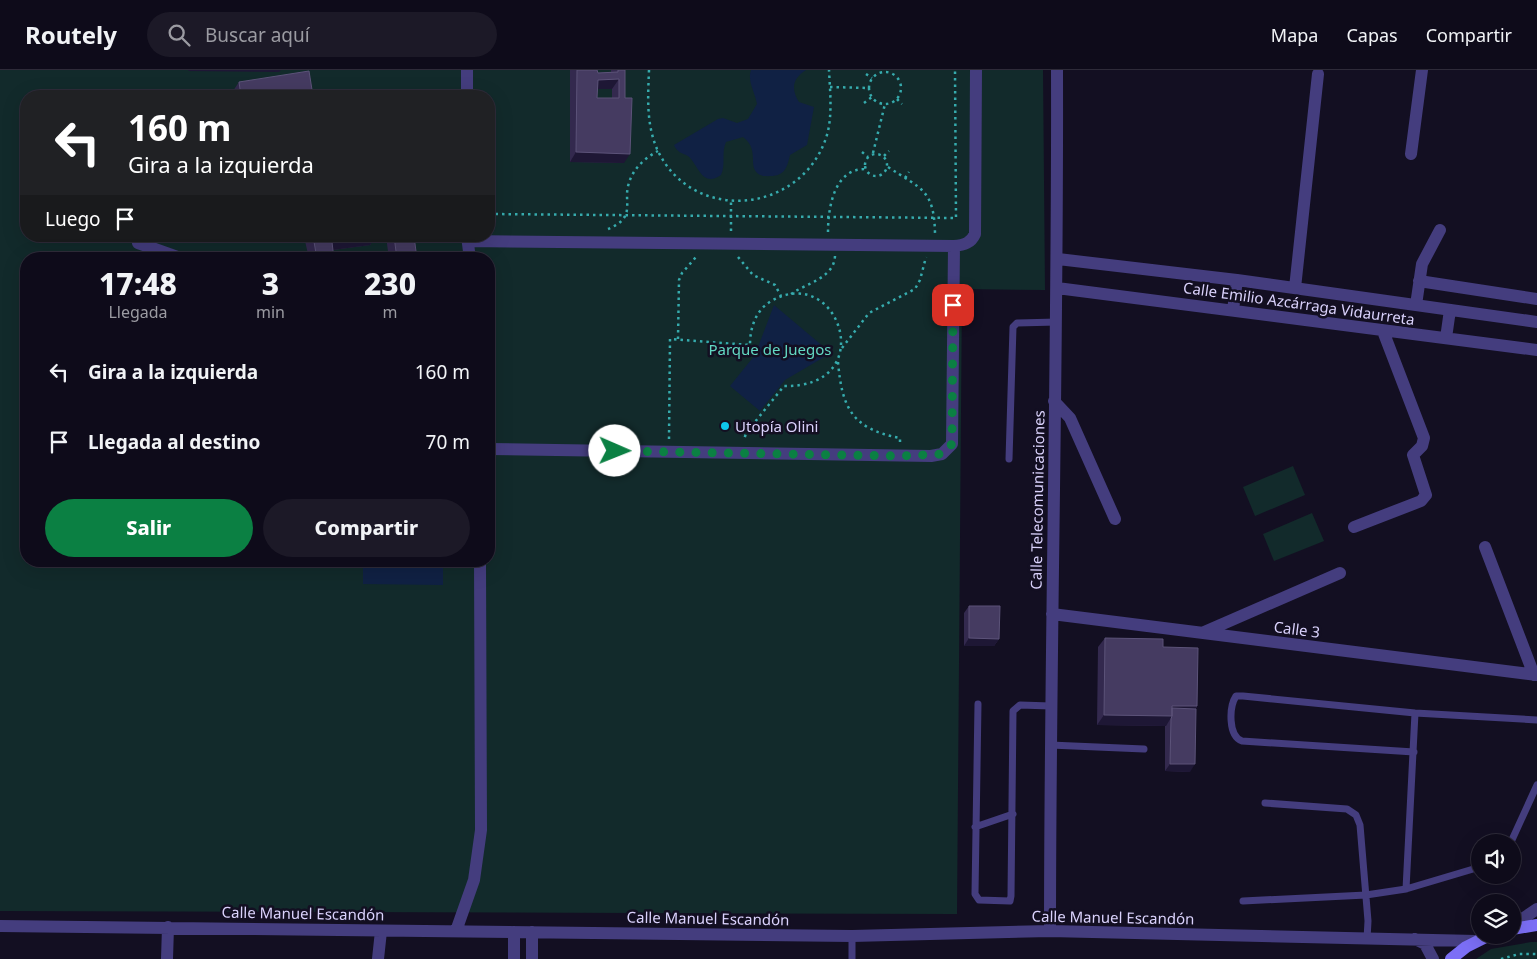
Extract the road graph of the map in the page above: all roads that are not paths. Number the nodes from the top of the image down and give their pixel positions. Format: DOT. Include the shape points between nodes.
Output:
graph roads {
  1 [pos="467,70"];
  2 [pos="976,70"];
  3 [pos="1057,70"];
  4 [pos="1422,70"];
  5 [pos="1318,74"];
  6 [pos="467,90"];
  7 [pos="1411,154"];
  8 [pos="1440,230"];
  9 [pos="495,239"];
  10 [pos="138,243"];
  11 [pos="954,246"];
  12 [pos="163,252"];
  13 [pos="1058,259"];
  14 [pos="1237,280"];
  15 [pos="1419,281"];
  16 [pos="1057,288"];
  17 [pos="1295,288"];
  18 [pos="1537,299"];
  19 [pos="1416,305"];
  20 [pos="1233,310"];
  21 [pos="1450,310"];
  22 [pos="1056,322"];
  23 [pos="1537,322"];
  24 [pos="1383,331"];
  25 [pos="1446,338"];
  26 [pos="1537,350"];
  27 [pos="1054,402"];
  28 [pos="495,449"];
  29 [pos="1010,459"];
  30 [pos="1115,519"];
  31 [pos="1354,527"];
  32 [pos="1486,547"];
  33 [pos="480,567"];
  34 [pos="1340,573"];
  35 [pos="1052,614"];
  36 [pos="1202,633"];
  37 [pos="1535,675"];
  38 [pos="978,704"];
  39 [pos="1051,706"];
  40 [pos="1415,713"];
  41 [pos="1537,720"];
  42 [pos="1050,745"];
  43 [pos="1144,749"];
  44 [pos="1414,752"];
  45 [pos="1537,785"];
  46 [pos="1265,803"];
  47 [pos="1013,814"];
  48 [pos="975,826"];
  49 [pos="1514,834"];
  50 [pos="1471,870"];
  51 [pos="1406,889"];
  52 [pos="1366,895"];
  53 [pos="1243,901"];
  54 [pos="1537,909"];
  55 [pos="1521,921"];
  56 [pos="1537,925"];
  57 [pos="0,926"];
  58 [pos="1521,926"];
  59 [pos="168,927"];
  60 [pos="381,931"];
  61 [pos="456,931"];
  62 [pos="1050,931"];
  63 [pos="514,932"];
  64 [pos="532,932"];
  65 [pos="852,936"];
  66 [pos="1367,939"];
  67 [pos="1415,939"];
  68 [pos="1471,941"];
  69 [pos="1472,944"];
  70 [pos="167,959"];
  71 [pos="378,959"];
  72 [pos="514,959"];
  73 [pos="532,959"];
  74 [pos="852,959"];
  75 [pos="1433,959"];
  76 [pos="1451,959"];
  1 -- 6 [label="street"];
  2 -- 11 [label="street" via="975,234 973,240"];
  3 -- 13 [label="street, Calle Telecomunicaciones"];
  4 -- 7 [label="street"];
  5 -- 17 [label="street"];
  8 -- 15 [label="street" via="1422,264"];
  9 -- 11 [label="street"];
  10 -- 12 [label="street"];
  11 -- 28 [label="street" via="952,444 937,456"];
  13 -- 14 [label="street, Calle Emilio Azcárraga Vidaurreta"];
  13 -- 16 [label="street, Calle Telecomunicaciones"];
  14 -- 17 [label="street, Calle Emilio Azcárraga Vidaurreta"];
  14 -- 20 [label="street"];
  15 -- 18 [label="street"];
  15 -- 19 [label="street"];
  16 -- 20 [label="street, Calle Emilio Azcárraga Vidaurreta"];
  16 -- 22 [label="street, Calle Telecomunicaciones"];
  17 -- 19 [label="street, Calle Emilio Azcárraga Vidaurreta"];
  19 -- 21 [label="street, Calle Emilio Azcárraga Vidaurreta"];
  20 -- 24 [label="street, Calle Emilio Azcárraga Vidaurreta"];
  21 -- 23 [label="street, Calle Emilio Azcárraga Vidaurreta"];
  21 -- 25 [label="street"];
  22 -- 27 [label="street, Calle Telecomunicaciones"];
  22 -- 29 [label="lane" via="1017,323 1013,327"];
  24 -- 25 [label="street, Calle Emilio Azcárraga Vidaurreta"];
  24 -- 31 [label="street" via="1424,438 1414,455 1426,495 1421,501"];
  25 -- 26 [label="street, Calle Emilio Azcárraga Vidaurreta"];
  27 -- 30 [label="street" via="1070,418"];
  27 -- 35 [label="street, Calle Telecomunicaciones"];
  32 -- 37 [label="street"];
  33 -- 61 [label="street" via="481,830 474,880"];
  34 -- 36 [label="street"];
  35 -- 36 [label="street, Calle 3"];
  35 -- 39 [label="street, Calle Telecomunicaciones"];
  36 -- 37 [label="street, Calle 3"];
  38 -- 48 [label="lane"];
  39 -- 42 [label="street, Calle Telecomunicaciones"];
  39 -- 47 [label="lane" via="1020,705 1013,711"];
  40 -- 41 [label="lane"];
  40 -- 44 [label="lane"];
  40 -- 44 [label="lane" via="1240,695 1234,701 1232,732 1242,741"];
  42 -- 43 [label="lane"];
  42 -- 62 [label="street, Calle Telecomunicaciones"];
  44 -- 51 [label="lane"];
  45 -- 49 [label="lane"];
  46 -- 52 [label="lane" via="1346,809 1356,815 1360,825"];
  47 -- 48 [label="lane"];
  47 -- 48 [label="lane" via="1011,896 1007,903 981,901 976,896"];
  50 -- 51 [label="lane"];
  51 -- 52 [label="lane"];
  52 -- 53 [label="lane"];
  52 -- 66 [label="lane"];
  54 -- 55 [label="street"];
  56 -- 58 [label="main road"];
  57 -- 59 [label="street, Calle Manuel Escandón"];
  59 -- 60 [label="street, Calle Manuel Escandón"];
  59 -- 70 [label="street"];
  60 -- 61 [label="street, Calle Manuel Escandón"];
  60 -- 71 [label="street"];
  61 -- 63 [label="street, Calle Manuel Escandón"];
  62 -- 65 [label="street, Calle Manuel Escandón"];
  62 -- 66 [label="street, Calle Manuel Escandón"];
  63 -- 64 [label="street, Calle Manuel Escandón"];
  63 -- 72 [label="street"];
  64 -- 65 [label="street, Calle Manuel Escandón"];
  64 -- 73 [label="street"];
  65 -- 74 [label="lane"];
  66 -- 67 [label="street, Calle Manuel Escandón"];
  67 -- 68 [label="street, Calle Manuel Escandón"];
  67 -- 75 [label="street" via="1425,944"];
  69 -- 76 [label="main road"];
}
